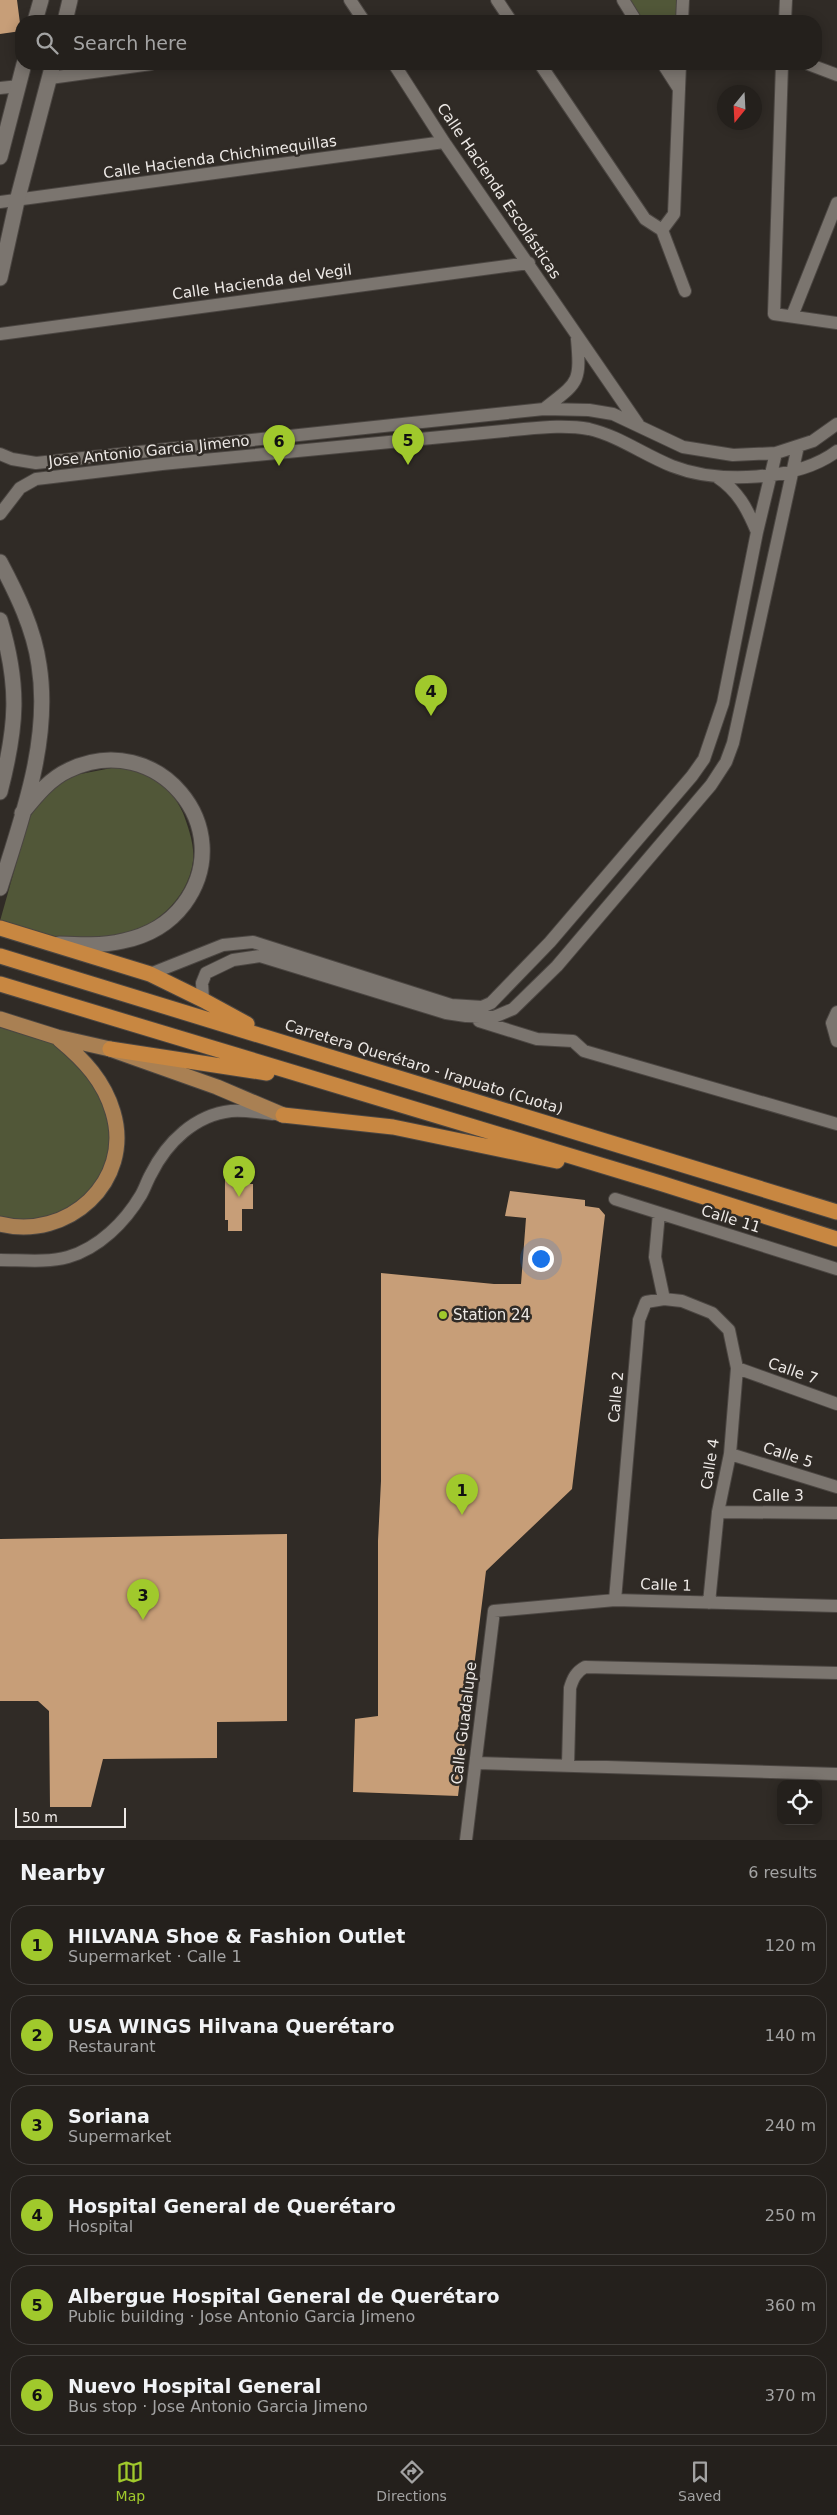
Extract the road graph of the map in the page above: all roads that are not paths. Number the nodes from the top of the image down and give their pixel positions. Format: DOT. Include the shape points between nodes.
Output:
graph roads {
  1 [pos="41,0"];
  2 [pos="70,0"];
  3 [pos="350,0"];
  4 [pos="497,0"];
  5 [pos="623,0"];
  6 [pos="683,0"];
  7 [pos="786,0"];
  8 [pos="37,15"];
  9 [pos="66,15"];
  10 [pos="360,15"];
  11 [pos="507,15"];
  12 [pos="632,15"];
  13 [pos="682,15"];
  14 [pos="785,15"];
  15 [pos="822,69"];
  16 [pos="23,70"];
  17 [pos="66,70"];
  18 [pos="398,70"];
  19 [pos="544,70"];
  20 [pos="667,70"];
  21 [pos="680,70"];
  22 [pos="782,70"];
  23 [pos="52,71"];
  24 [pos="837,75"];
  25 [pos="19,86"];
  26 [pos="0,88"];
  27 [pos="679,90"];
  28 [pos="444,142"];
  29 [pos="0,158"];
  30 [pos="17,201"];
  31 [pos="0,202"];
  32 [pos="837,203"];
  33 [pos="662,230"];
  34 [pos="528,263"];
  35 [pos="0,278"];
  36 [pos="685,292"];
  37 [pos="792,316"];
  38 [pos="837,323"];
  39 [pos="0,334"];
  40 [pos="577,337"];
  41 [pos="544,409"];
  42 [pos="837,424"];
  43 [pos="639,425"];
  44 [pos="798,446"];
  45 [pos="837,451"];
  46 [pos="776,453"];
  47 [pos="0,454"];
  48 [pos="69,459"];
  49 [pos="794,471"];
  50 [pos="771,475"];
  51 [pos="72,476"];
  52 [pos="717,477"];
  53 [pos="0,514"];
  54 [pos="757,532"];
  55 [pos="0,562"];
  56 [pos="0,620"];
  57 [pos="0,792"];
  58 [pos="22,813"];
  59 [pos="0,888"];
  60 [pos="0,928"];
  61 [pos="50,944"];
  62 [pos="0,956"];
  63 [pos="150,974"];
  64 [pos="0,984"];
  65 [pos="203,1000"];
  66 [pos="451,1005"];
  67 [pos="837,1012"];
  68 [pos="466,1016"];
  69 [pos="0,1019"];
  70 [pos="57,1037"];
  71 [pos="271,1038"];
  72 [pos="837,1041"];
  73 [pos="110,1049"];
  74 [pos="318,1080"];
  75 [pos="283,1114"];
  76 [pos="837,1124"];
  77 [pos="660,1183"];
  78 [pos="615,1200"];
  79 [pos="837,1212"];
  80 [pos="659,1213"];
  81 [pos="0,1224"];
  82 [pos="837,1239"];
  83 [pos="0,1260"];
  84 [pos="837,1269"];
  85 [pos="664,1299"];
  86 [pos="737,1368"];
  87 [pos="837,1404"];
  88 [pos="730,1454"];
  89 [pos="837,1487"];
  90 [pos="718,1512"];
  91 [pos="837,1513"];
  92 [pos="615,1600"];
  93 [pos="710,1603"];
  94 [pos="837,1606"];
  95 [pos="494,1611"];
  96 [pos="837,1673"];
  97 [pos="476,1763"];
  98 [pos="568,1765"];
  99 [pos="837,1774"];
  100 [pos="466,1840"];
  1 -- 8 [label="main road"];
  2 -- 9 [label="main road"];
  3 -- 10 [label="street"];
  4 -- 11 [label="street"];
  5 -- 12 [label="street"];
  6 -- 13 [label="street"];
  7 -- 14 [label="street"];
  15 -- 24 [label="street"];
  16 -- 25 [label="main road"];
  17 -- 23 [label="street"];
  18 -- 28 [label="street, Calle Hacienda Escolásticas"];
  19 -- 33 [label="street" via="645,219"];
  20 -- 27 [label="street"];
  21 -- 27 [label="street"];
  22 -- 37 [label="street" via="774,314"];
  23 -- 30 [label="main road"];
  25 -- 26 [label="street"];
  25 -- 29 [label="main road"];
  27 -- 33 [label="street" via="674,214"];
  28 -- 30 [label="street, Calle Hacienda Chichimequillas"];
  28 -- 34 [label="street, Calle Hacienda Escolásticas"];
  30 -- 31 [label="street, Calle Hacienda Chichimequillas"];
  30 -- 35 [label="main road"];
  32 -- 37 [label="street"];
  33 -- 36 [label="street"];
  34 -- 39 [label="street, Calle Hacienda del Vegil"];
  34 -- 40 [label="street, Calle Hacienda Escolásticas"];
  37 -- 38 [label="street"];
  40 -- 41 [label="street, Calle Hacienda Escolásticas" via="580,369 575,382"];
  40 -- 43 [label="street, Calle Hacienda Escolásticas"];
  41 -- 43 [label="street, Jose Antonio Garcia Jimeno" via="613,414"];
  41 -- 48 [label="street, Jose Antonio Garcia Jimeno"];
  42 -- 44 [label="street, Jose Antonio Garcia Jimeno" via="813,441"];
  43 -- 46 [label="street, Jose Antonio Garcia Jimeno" via="683,447 733,455"];
  44 -- 46 [label="street, Jose Antonio Garcia Jimeno"];
  44 -- 49 [label="street"];
  45 -- 49 [label="street"];
  46 -- 50 [label="street"];
  47 -- 48 [label="street, Jose Antonio Garcia Jimeno" via="36,463"];
  48 -- 51 [label="street"];
  49 -- 50 [label="street"];
  49 -- 68 [label="street" via="726,762 711,786 557,966 513,1009 494,1017"];
  50 -- 52 [label="street"];
  50 -- 54 [label="street"];
  51 -- 52 [label="street, Jose Antonio Garcia Jimeno" via="162,464 555,427 588,429 618,439 673,467"];
  51 -- 53 [label="street, Jose Antonio Garcia Jimeno" via="36,479 20,488"];
  52 -- 54 [label="street" via="747,506"];
  54 -- 66 [label="street" via="723,703 704,759 550,942 490,1003 482,1007"];
  55 -- 58 [label="main road" via="29,626 41,681 39,740"];
  56 -- 57 [label="main road" via="8,646 15,708 12,745"];
  58 -- 59 [label="main road"];
  58 -- 61 [label="main road" via="45,786 68,770 94,762 124,760 152,768 167,778 187,802 200,832 202,851 197,881 170,919 125,941 93,945"];
  60 -- 61 [label="highway"];
  61 -- 63 [label="highway"];
  62 -- 71 [label="highway, Carretera Querétaro - Irapuato (Cuota)"];
  63 -- 65 [label="highway"];
  63 -- 66 [label="street" via="223,945 253,942"];
  64 -- 74 [label="highway"];
  65 -- 68 [label="street" via="202,983 206,974 233,960 260,956"];
  65 -- 71 [label="highway"];
  66 -- 68 [label="street"];
  67 -- 72 [label="street" via="832,1023"];
  68 -- 76 [label="street" via="537,1039 573,1041 584,1051"];
  69 -- 70 [label="main road"];
  70 -- 73 [label="main road"];
  70 -- 81 [label="main road" via="93,1072 110,1100 117,1132 114,1162 102,1187 69,1216 24,1228"];
  71 -- 79 [label="highway, Carretera Querétaro - Irapuato (Cuota)"];
  73 -- 74 [label="highway"];
  73 -- 75 [label="main road"];
  74 -- 77 [label="highway"];
  75 -- 77 [label="highway" via="393,1127"];
  75 -- 83 [label="street" via="232,1111 199,1121 186,1129 168,1148 132,1207 98,1244 67,1258"];
  77 -- 82 [label="highway"];
  78 -- 80 [label="street, Calle 11"];
  80 -- 84 [label="street, Calle 11"];
  80 -- 85 [label="street" via="655,1257"];
  85 -- 86 [label="street, Calle 4" via="682,1301 712,1313 729,1330"];
  85 -- 92 [label="street, Calle 2" via="646,1302 639,1320"];
  86 -- 87 [label="street, Calle 7"];
  86 -- 88 [label="street, Calle 4"];
  88 -- 89 [label="street, Calle 5"];
  88 -- 90 [label="street, Calle 4"];
  90 -- 91 [label="street, Calle 3"];
  90 -- 93 [label="street, Calle 4"];
  92 -- 93 [label="street, Calle 1"];
  92 -- 95 [label="street, Calle 1"];
  93 -- 94 [label="street, Calle 1"];
  95 -- 97 [label="street, Calle Guadalupe"];
  96 -- 98 [label="street" via="585,1667 578,1671 570,1688"];
  97 -- 98 [label="street"];
  97 -- 100 [label="street, Calle Guadalupe"];
  98 -- 99 [label="street"];
}
